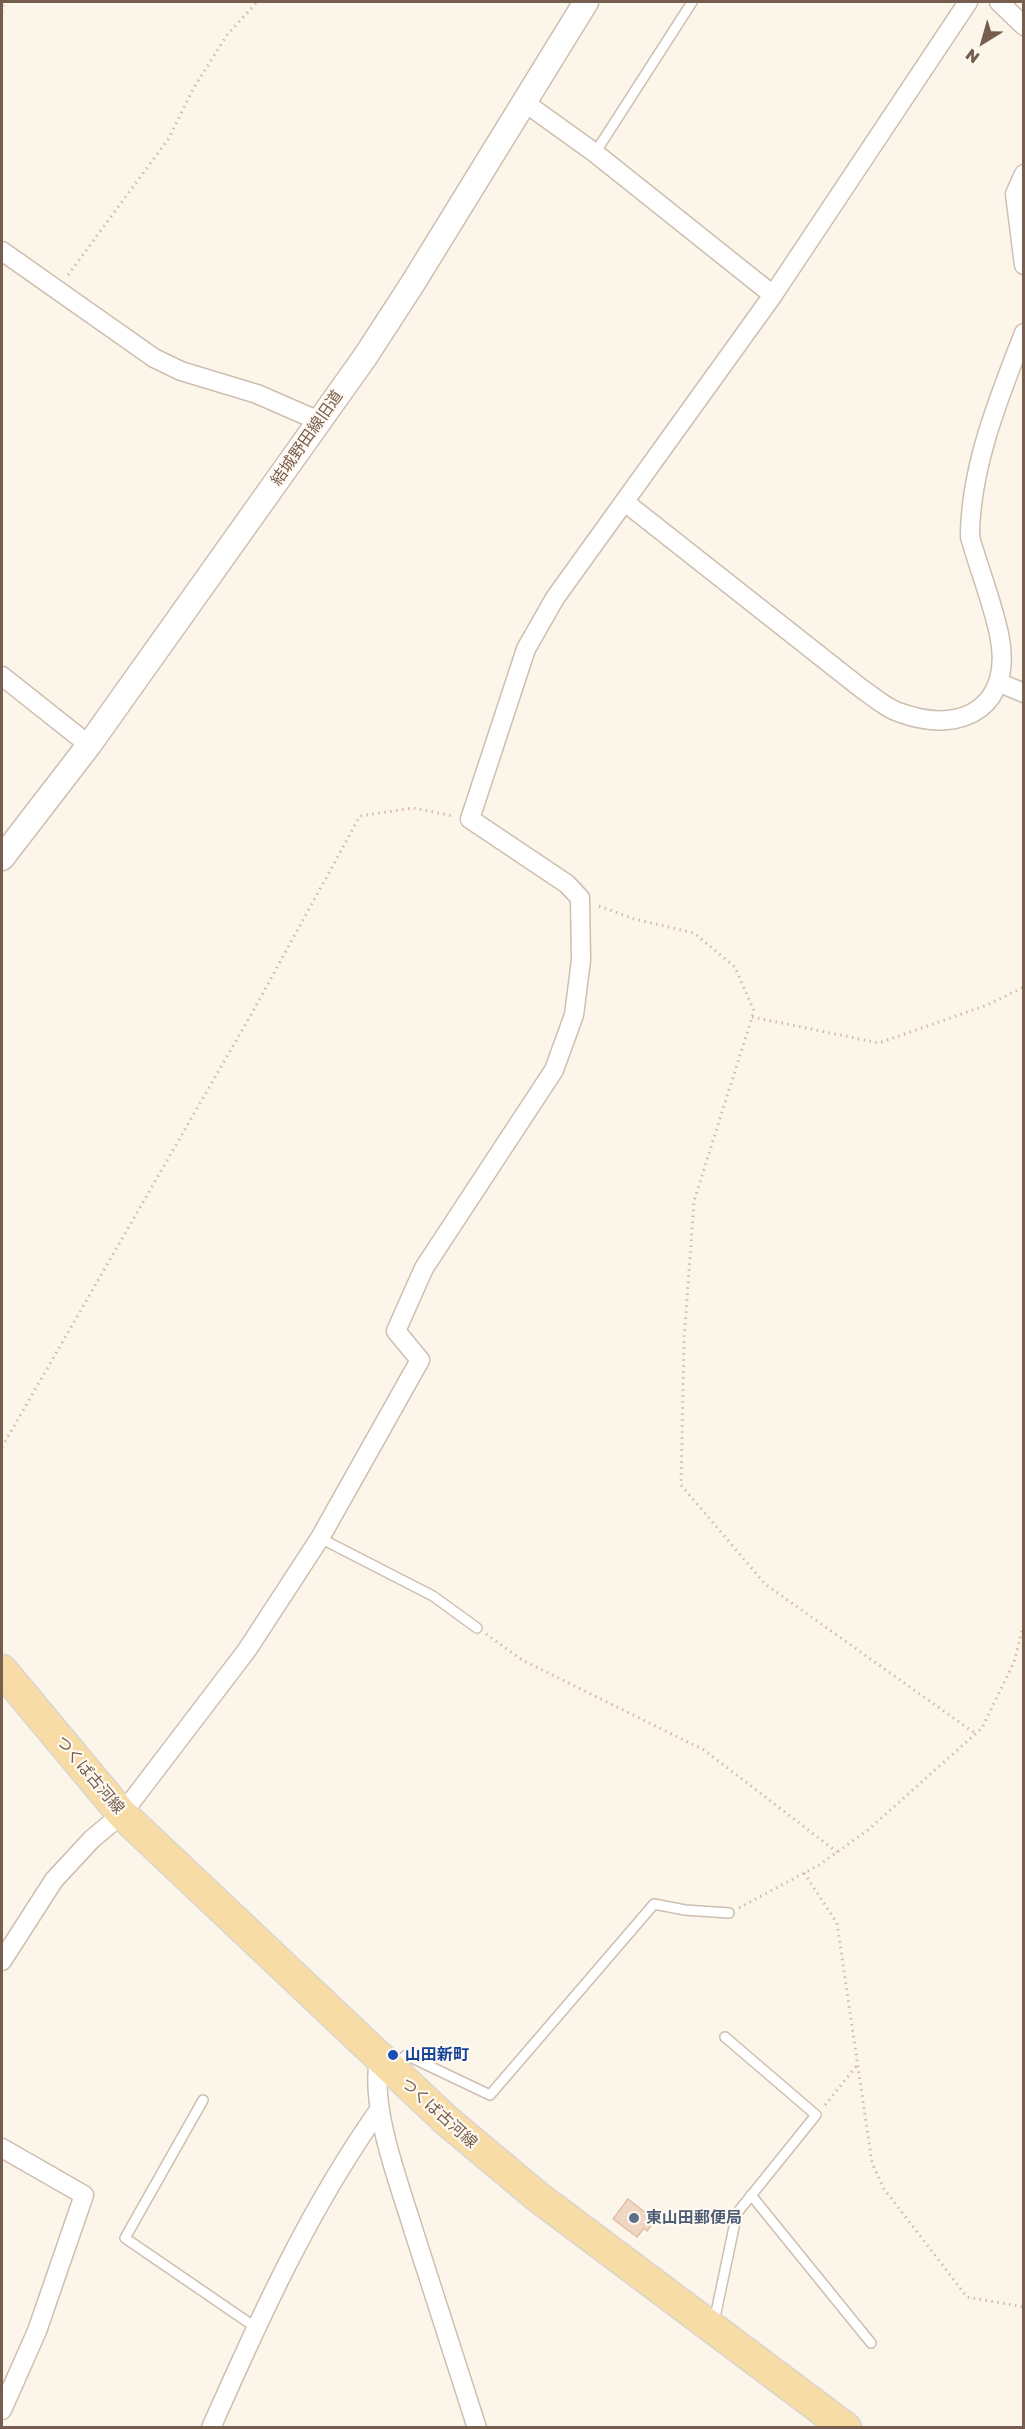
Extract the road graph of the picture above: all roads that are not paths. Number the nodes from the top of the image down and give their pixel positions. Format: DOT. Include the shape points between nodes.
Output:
graph roads {
  1 [pos="586,2"];
  2 [pos="692,2"];
  3 [pos="968,2"];
  4 [pos="999,2"];
  5 [pos="1023,26"];
  6 [pos="524,102"];
  7 [pos="595,153"];
  8 [pos="1023,174"];
  9 [pos="2,251"];
  10 [pos="1023,265"];
  11 [pos="773,296"];
  12 [pos="1023,333"];
  13 [pos="320,421"];
  14 [pos="626,503"];
  15 [pos="2,676"];
  16 [pos="1000,683"];
  17 [pos="1023,693"];
  18 [pos="89,745"];
  19 [pos="2,858"];
  20 [pos="320,1538"];
  21 [pos="477,1628"];
  22 [pos="2,1670"];
  23 [pos="122,1814"];
  24 [pos="729,1913"];
  25 [pos="2,1961"];
  26 [pos="725,2037"];
  27 [pos="385,2065"];
  28 [pos="203,2100"];
  29 [pos="379,2110"];
  30 [pos="2,2148"];
  31 [pos="752,2195"];
  32 [pos="255,2327"];
  33 [pos="713,2328"];
  34 [pos="870,2343"];
  35 [pos="2,2410"];
  36 [pos="211,2427"];
  37 [pos="477,2427"];
  38 [pos="846,2427"];
  1 -- 6 [label="street, 結城野田線旧道"];
  2 -- 7 [label="lane"];
  3 -- 11 [label="street"];
  4 -- 5 [label="street"];
  6 -- 7 [label="street"];
  6 -- 13 [label="street, 結城野田線旧道" via="413,283"];
  7 -- 11 [label="street"];
  8 -- 10 [label="street" via="1015,194"];
  9 -- 13 [label="street" via="154,358"];
  11 -- 14 [label="street"];
  12 -- 16 [label="street" via="979,470 970,520 970,537 999,635"];
  13 -- 18 [label="street, 結城野田線旧道"];
  14 -- 16 [label="street" via="815,654 899,713 933,722 960,718 982,708"];
  14 -- 20 [label="street" via="555,598 526,650 470,819 567,884 580,898 581,960 574,1015 554,1070 424,1268 396,1331 420,1360"];
  15 -- 18 [label="street"];
  16 -- 17 [label="street"];
  18 -- 19 [label="street, 結城野田線旧道"];
  20 -- 21 [label="lane" via="433,1596"];
  20 -- 23 [label="street" via="247,1650"];
  22 -- 23 [label="main road, つくば古河線"];
  23 -- 25 [label="street" via="54,1880"];
  23 -- 27 [label="main road, つくば古河線"];
  24 -- 27 [label="lane" via="654,1904 490,2095 406,2055"];
  26 -- 31 [label="lane" via="816,2115"];
  27 -- 29 [label="street" via="376,2087"];
  27 -- 33 [label="main road, つくば古河線" via="502,2168"];
  28 -- 32 [label="lane" via="125,2238"];
  29 -- 32 [label="street" via="320,2200"];
  29 -- 37 [label="street"];
  30 -- 35 [label="street" via="84,2195 37,2331"];
  31 -- 33 [label="lane" via="737,2213"];
  31 -- 34 [label="lane"];
  32 -- 36 [label="street"];
  33 -- 38 [label="main road, つくば古河線"];
}
